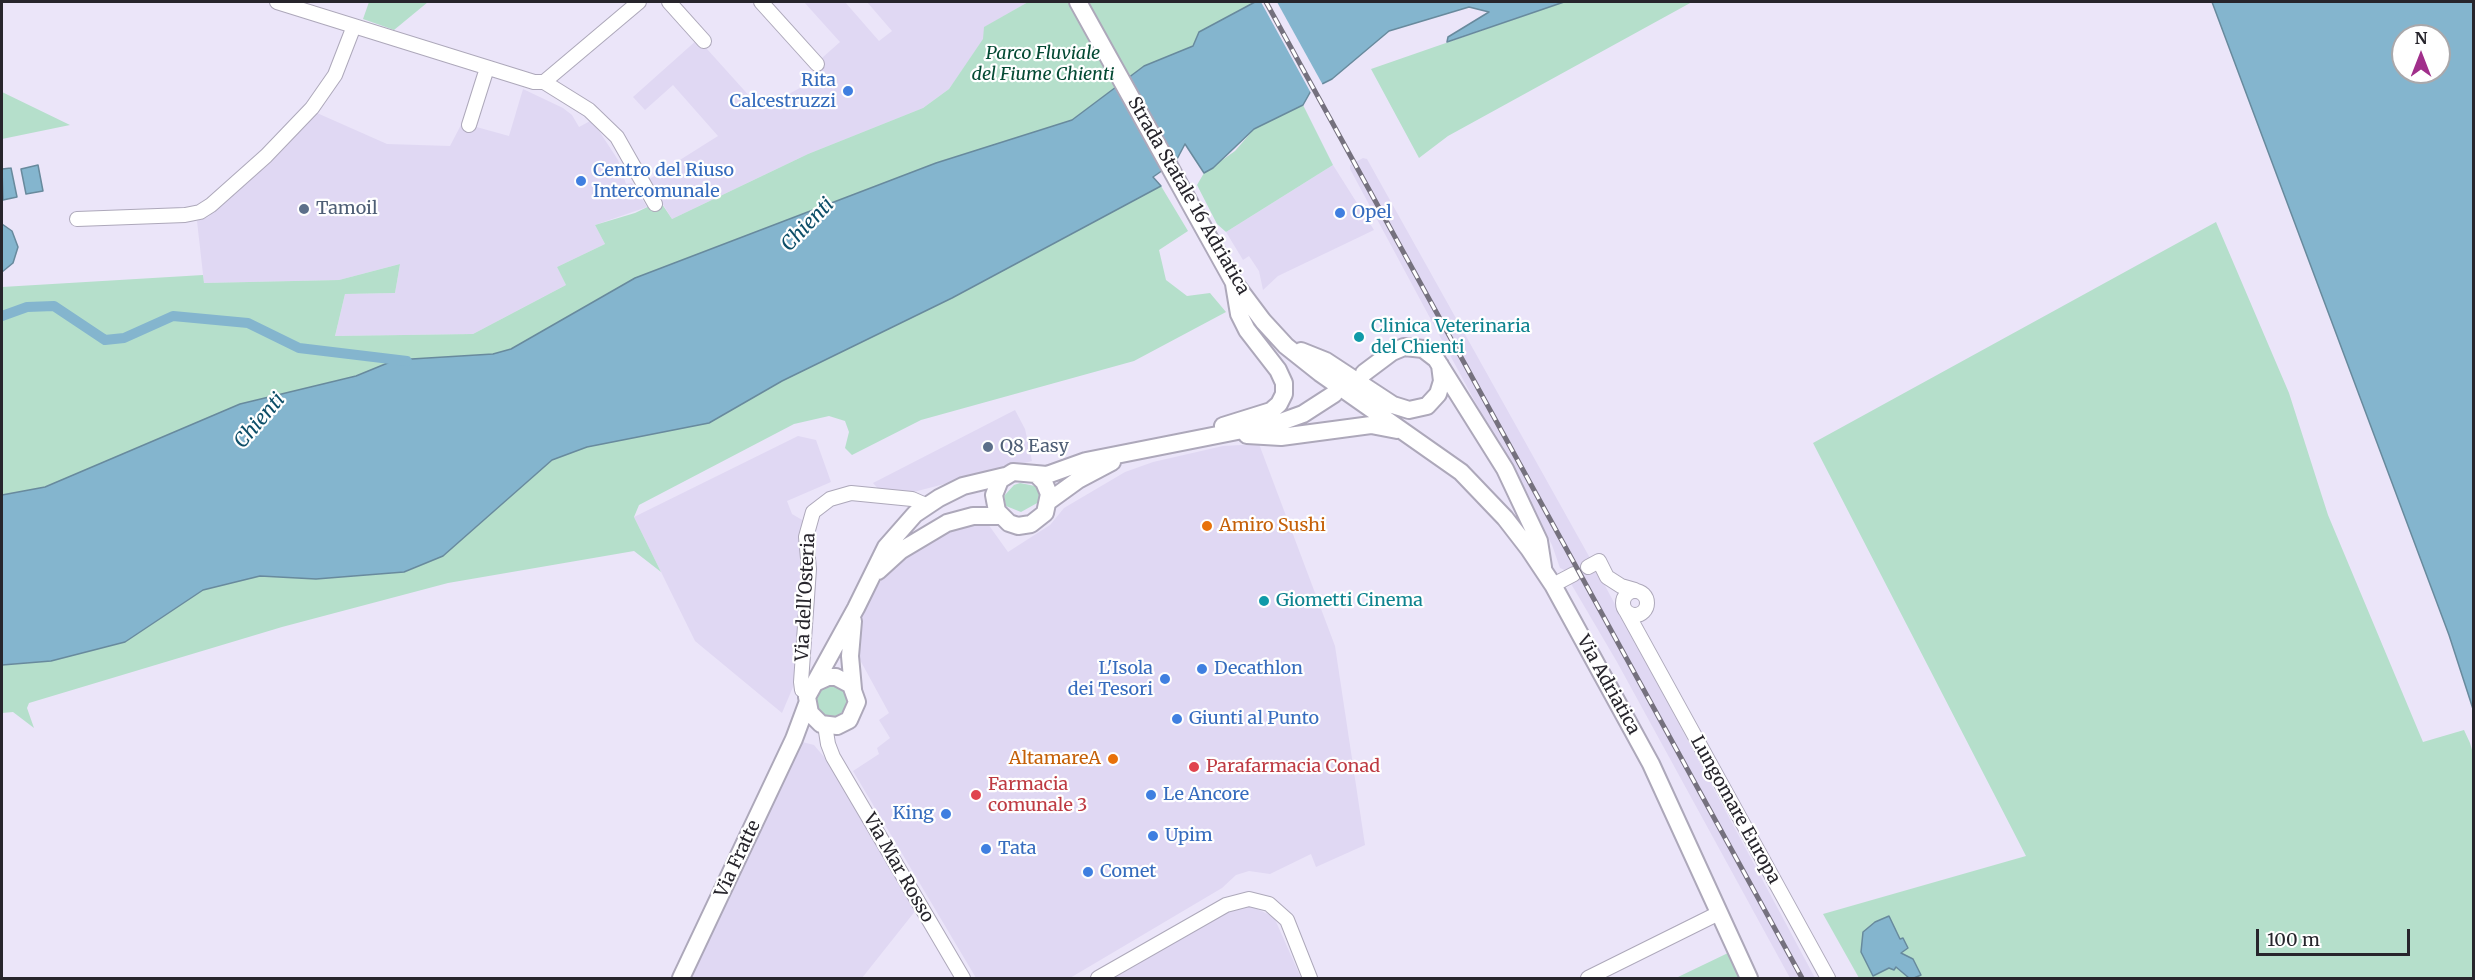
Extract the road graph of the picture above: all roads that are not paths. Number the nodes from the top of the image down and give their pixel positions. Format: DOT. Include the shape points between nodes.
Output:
graph roads {
  1 [pos="277,2"];
  2 [pos="639,2"];
  3 [pos="669,2"];
  4 [pos="762,2"];
  5 [pos="1078,2"];
  6 [pos="354,26"];
  7 [pos="704,41"];
  8 [pos="818,64"];
  9 [pos="487,68"];
  10 [pos="544,82"];
  11 [pos="469,125"];
  12 [pos="655,204"];
  13 [pos="82,219"];
  14 [pos="1230,275"];
  15 [pos="1286,346"];
  16 [pos="1440,365"];
  17 [pos="1364,373"];
  18 [pos="1334,394"];
  19 [pos="1231,433"];
  20 [pos="1409,434"];
  21 [pos="1208,437"];
  22 [pos="1125,455"];
  23 [pos="1037,475"];
  24 [pos="1005,476"];
  25 [pos="1049,501"];
  26 [pos="928,506"];
  27 [pos="1000,516"];
  28 [pos="1593,564"];
  29 [pos="1574,574"];
  30 [pos="1548,578"];
  31 [pos="869,580"];
  32 [pos="1635,591"];
  33 [pos="856,608"];
  34 [pos="1626,612"];
  35 [pos="1643,612"];
  36 [pos="1642,642"];
  37 [pos="853,689"];
  38 [pos="811,693"];
  39 [pos="830,725"];
  40 [pos="795,739"];
  41 [pos="1719,913"];
  42 [pos="681,978"];
  43 [pos="963,978"];
  44 [pos="1098,978"];
  45 [pos="1310,978"];
  46 [pos="1588,978"];
  47 [pos="1749,978"];
  48 [pos="1827,978"];
  1 -- 6 [label="street"];
  2 -- 10 [label="street"];
  3 -- 7 [label="street"];
  4 -- 8 [label="street"];
  5 -- 14 [label="main road, Strada Statale 16 Adriatica"];
  6 -- 9 [label="street"];
  6 -- 13 [label="street" via="335,75 312,108 211,205 192,214"];
  9 -- 10 [label="street"];
  9 -- 11 [label="street"];
  10 -- 12 [label="street" via="594,114 617,136"];
  14 -- 15 [label="main road, Strada Statale 16 Adriatica"];
  14 -- 21 [label="main road" via="1239,315 1278,370 1284,394 1271,411 1227,424"];
  15 -- 16 [label="main road" via="1326,362 1393,405 1409,410 1427,405 1438,394 1442,381"];
  15 -- 20 [label="main road, Strada Statale 16 Adriatica"];
  16 -- 17 [label="main road" via="1426,350 1409,346 1392,352"];
  16 -- 30 [label="main road" via="1505,469 1539,541"];
  18 -- 19 [label="main road" via="1291,419"];
  19 -- 20 [label="main road" via="1281,437 1371,425"];
  19 -- 21 [label="main road, Via Fratte"];
  20 -- 30 [label="main road, Via Adriatica" via="1454,466 1484,495"];
  21 -- 22 [label="main road, Via Fratte"];
  22 -- 23 [label="main road, Via Fratte"];
  22 -- 25 [label="main road, Via Fratte"];
  23 -- 24 [label="main road, Via Fratte" via="1021,471"];
  23 -- 25 [label="main road" via="1047,488"];
  24 -- 26 [label="main road, Via Fratte" via="963,486"];
  24 -- 27 [label="main road" via="994,495"];
  25 -- 27 [label="main road, Via Fratte" via="1045,513 1031,524 1013,525"];
  26 -- 31 [label="main road, Via Fratte" via="894,536"];
  26 -- 38 [label="street, Via dell'Osteria" via="912,499 851,493 830,499 813,512 806,537 809,569 801,681 802,690"];
  27 -- 31 [label="main road, Via Fratte" via="974,516 947,523 900,551"];
  28 -- 32 [label="street" via="1607,577"];
  29 -- 30 [label="street"];
  30 -- 41 [label="main road, Via Adriatica" via="1651,764"];
  31 -- 33 [label="main road, Via Fratte"];
  32 -- 34 [label="street" via="1624,597"];
  32 -- 35 [label="street" via="1646,598"];
  33 -- 37 [label="main road, Via Fratte" via="850,637"];
  33 -- 38 [label="main road, Via Fratte"];
  34 -- 35 [label="street"];
  34 -- 36 [label="street, Lungomare Europa"];
  35 -- 36 [label="street"];
  36 -- 48 [label="street, Lungomare Europa"];
  37 -- 38 [label="main road" via="848,682 828,677"];
  37 -- 39 [label="main road, Via Fratte" via="855,710"];
  38 -- 39 [label="main road" via="811,716"];
  38 -- 40 [label="main road, Via Fratte"];
  39 -- 40 [label="main road" via="807,730"];
  39 -- 43 [label="street, Via Mar Rosso" via="829,748 833,757"];
  40 -- 42 [label="main road, Via Fratte"];
  41 -- 46 [label="street"];
  41 -- 47 [label="main road, Via Adriatica"];
  44 -- 45 [label="street" via="1226,905 1249,899 1269,904 1287,920"];
}
